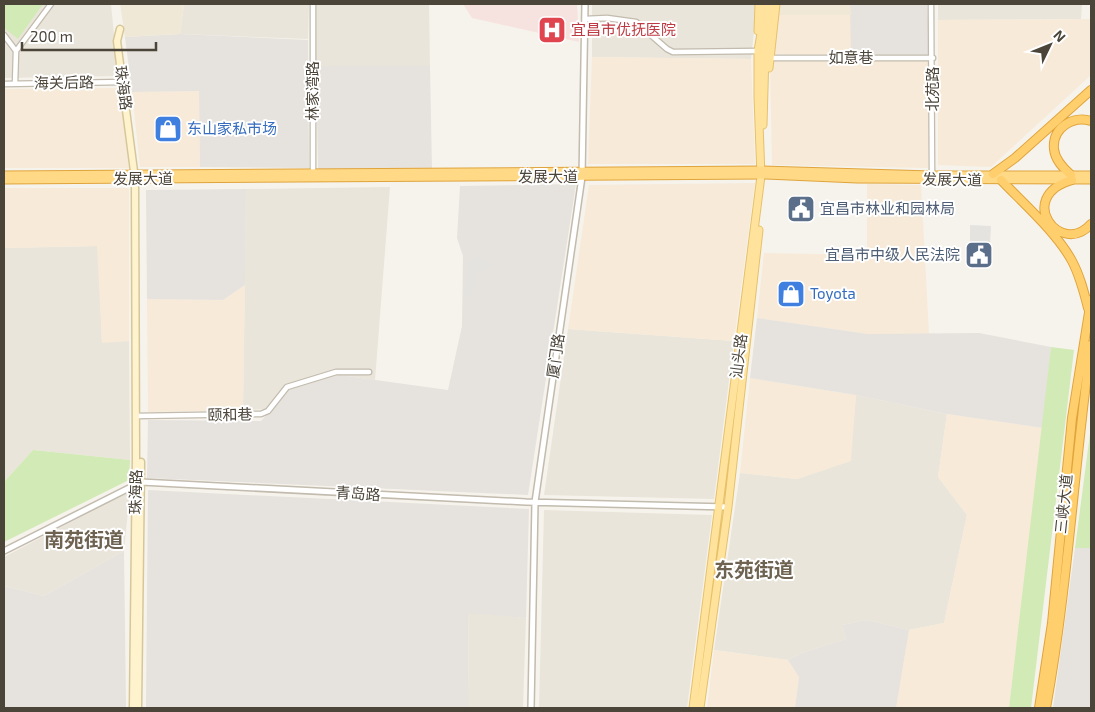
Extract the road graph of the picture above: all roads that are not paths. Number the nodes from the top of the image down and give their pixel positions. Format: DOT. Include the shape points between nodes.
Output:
graph roads {
  1 [pos="51,4"];
  2 [pos="312,4"];
  3 [pos="585,4"];
  4 [pos="759,4"];
  5 [pos="766,4"];
  6 [pos="771,4"];
  7 [pos="776,4"];
  8 [pos="931,4"];
  9 [pos="585,19"];
  10 [pos="4,35"];
  11 [pos="16,50"];
  12 [pos="758,51"];
  13 [pos="769,58"];
  14 [pos="933,58"];
  15 [pos="124,82"];
  16 [pos="4,84"];
  17 [pos="15,84"];
  18 [pos="1091,90"];
  19 [pos="1091,121"];
  20 [pos="763,137"];
  21 [pos="763,173"];
  22 [pos="582,174"];
  23 [pos="993,174"];
  24 [pos="4,175"];
  25 [pos="932,175"];
  26 [pos="1091,175"];
  27 [pos="313,176"];
  28 [pos="136,177"];
  29 [pos="1071,178"];
  30 [pos="4,180"];
  31 [pos="1000,180"];
  32 [pos="1091,180"];
  33 [pos="1091,224"];
  34 [pos="1091,300"];
  35 [pos="1089,315"];
  36 [pos="1091,345"];
  37 [pos="369,372"];
  38 [pos="138,416"];
  39 [pos="138,483"];
  40 [pos="535,502"];
  41 [pos="724,507"];
  42 [pos="4,551"];
  43 [pos="133,708"];
  44 [pos="138,708"];
  45 [pos="531,708"];
  46 [pos="693,708"];
  47 [pos="700,708"];
  48 [pos="1039,708"];
  49 [pos="1046,708"];
  1 -- 11 [label="street"];
  2 -- 27 [label="street, 林家湾路"];
  3 -- 9 [label="street, 厦门路"];
  4 -- 12 [label="main road"];
  5 -- 12 [label="main road, 汕头路"];
  6 -- 20 [label="main road, 汕头路" via="764,52"];
  7 -- 13 [label="main road"];
  8 -- 14 [label="street, 北苑路"];
  9 -- 12 [label="street" via="636,22 673,52"];
  9 -- 22 [label="street, 厦门路"];
  10 -- 11 [label="street"];
  11 -- 17 [label="street"];
  12 -- 21 [label="main road, 汕头路"];
  13 -- 14 [label="street, 如意巷"];
  13 -- 20 [label="main road" via="768,124"];
  14 -- 25 [label="street, 北苑路"];
  15 -- 15 [label="main road, 珠海路" via="119,42 120,29 117,41"];
  15 -- 17 [label="street, 海关后路"];
  15 -- 28 [label="main road, 珠海路"];
  16 -- 17 [label="street, 海关后路"];
  18 -- 23 [label="highway"];
  19 -- 29 [label="highway" via="1075,119 1056,136 1054,148 1057,158"];
  20 -- 21 [label="main road, 汕头路"];
  21 -- 22 [label="highway, 发展大道"];
  21 -- 25 [label="highway, 发展大道"];
  21 -- 31 [label="highway, 发展大道" via="857,179"];
  21 -- 41 [label="main road, 汕头路"];
  22 -- 27 [label="highway, 发展大道"];
  22 -- 40 [label="street, 厦门路"];
  23 -- 25 [label="highway, 发展大道"];
  23 -- 29 [label="highway, 发展大道"];
  24 -- 28 [label="highway, 发展大道"];
  26 -- 29 [label="highway, 发展大道"];
  27 -- 28 [label="highway, 发展大道"];
  28 -- 30 [label="highway, 发展大道"];
  28 -- 38 [label="main road, 珠海路"];
  29 -- 31 [label="highway, 发展大道"];
  29 -- 32 [label="highway, 发展大道"];
  29 -- 33 [label="highway" via="1050,192 1044,210 1047,219 1052,228 1069,234"];
  31 -- 35 [label="highway" via="1071,259"];
  34 -- 35 [label="highway, 三峡大道"];
  35 -- 48 [label="highway, 三峡大道" via="1072,418 1052,623"];
  36 -- 49 [label="highway, 三峡大道"];
  37 -- 38 [label="street, 颐和巷" via="336,372 286,387 268,411 261,414"];
  38 -- 39 [label="main road, 珠海路"];
  39 -- 40 [label="street, 青岛路"];
  39 -- 42 [label="street, 青岛路"];
  39 -- 43 [label="main road, 珠海路"];
  39 -- 44 [label="main road, 珠海路"];
  40 -- 41 [label="street, 青岛路"];
  40 -- 45 [label="street, 厦门路"];
  41 -- 46 [label="main road, 汕头路"];
  41 -- 47 [label="main road, 汕头路"];
}
